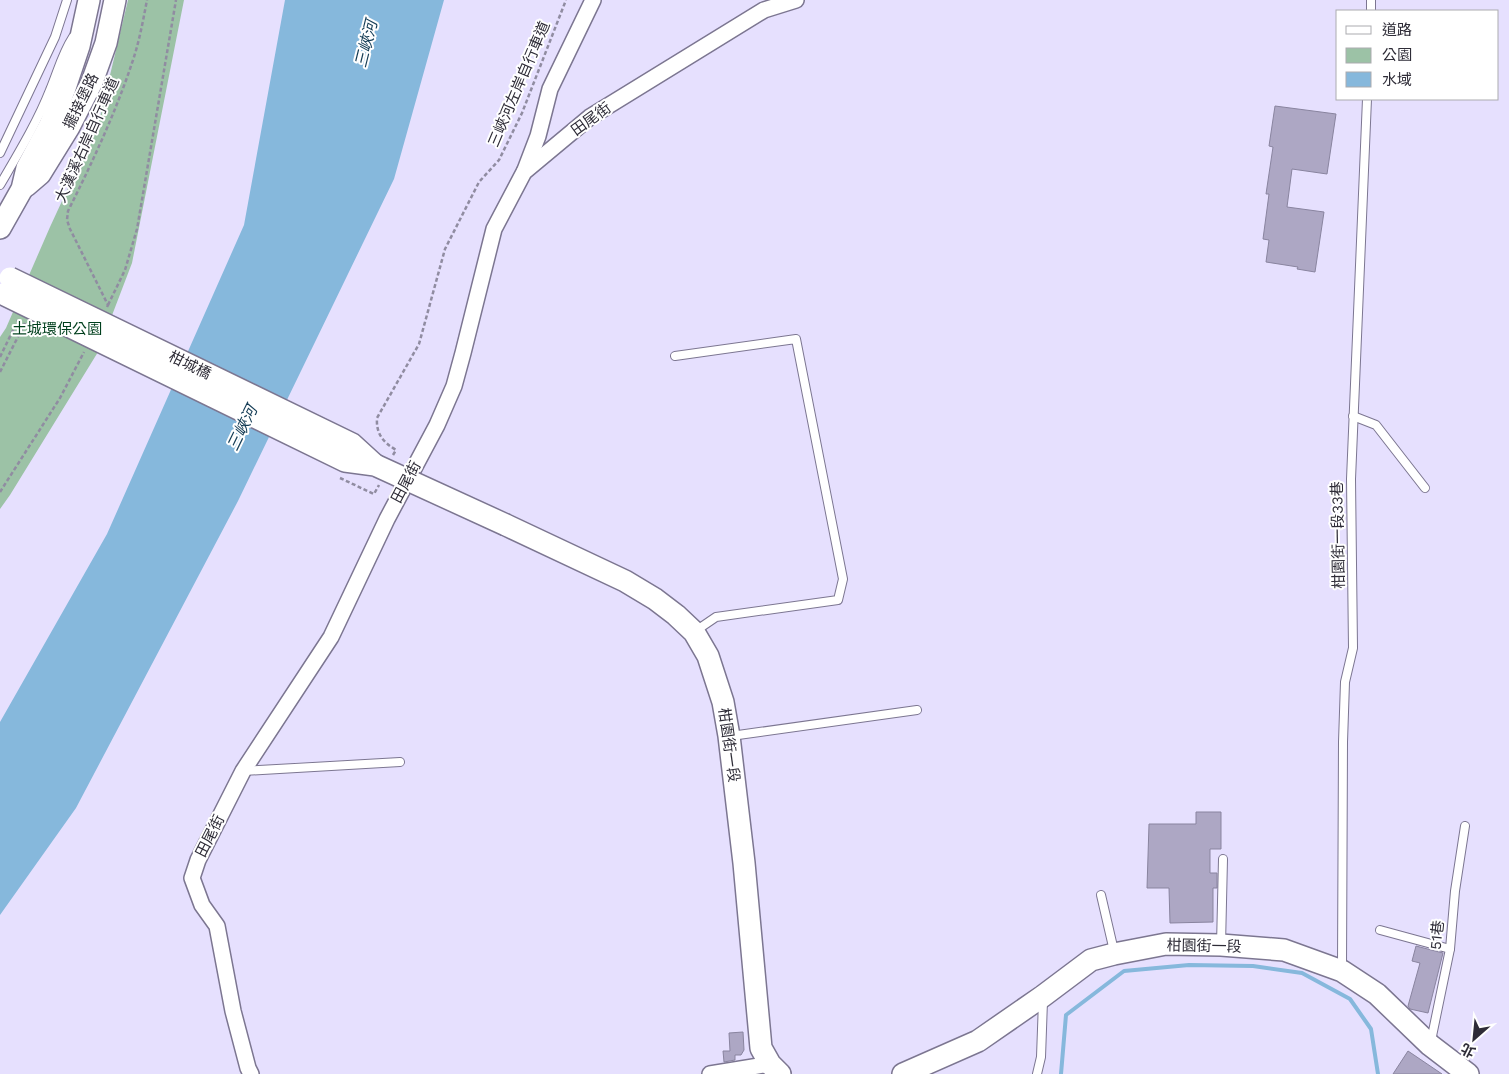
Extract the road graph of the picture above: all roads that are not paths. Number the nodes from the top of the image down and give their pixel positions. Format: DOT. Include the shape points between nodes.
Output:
graph roads {
  1 [pos="67,0"];
  2 [pos="115,0"];
  3 [pos="593,0"];
  4 [pos="796,0"];
  5 [pos="87,10"];
  6 [pos="1367,100"];
  7 [pos="0,153"];
  8 [pos="524,172"];
  9 [pos="0,184"];
  10 [pos="22,189"];
  11 [pos="0,228"];
  12 [pos="3,285"];
  13 [pos="675,356"];
  14 [pos="1353,416"];
  15 [pos="1425,488"];
  16 [pos="506,525"];
  17 [pos="694,632"];
  18 [pos="917,710"];
  19 [pos="729,736"];
  20 [pos="400,762"];
  21 [pos="244,771"];
  22 [pos="1465,826"];
  23 [pos="1223,859"];
  24 [pos="1101,895"];
  25 [pos="1380,930"];
  26 [pos="1220,945"];
  27 [pos="1450,949"];
  28 [pos="1114,954"];
  29 [pos="1342,971"];
  30 [pos="1043,996"];
  31 [pos="1430,1045"];
  32 [pos="773,1071"];
  33 [pos="251,1074"];
  34 [pos="710,1074"];
  35 [pos="903,1074"];
  36 [pos="1037,1074"];
  37 [pos="1468,1074"];
  1 -- 7 [label="lane" via="55,37"];
  2 -- 10 [label="street, 擺接堡路" via="106,43 92,82 40,174"];
  3 -- 8 [label="street" via="550,90"];
  4 -- 8 [label="street, 田尾街" via="764,10 590,118"];
  5 -- 9 [label="lane" via="64,50 50,90 25,142"];
  5 -- 10 [label="street, 擺接堡路" via="65,88 27,168"];
  6 -- 14 [label="lane, 柑園街一段33巷"];
  8 -- 21 [label="street, 田尾街" via="494,229 454,386 437,425 331,636"];
  10 -- 11 [label="street, 擺接堡路"];
  12 -- 16 [label="street, 柑城橋, bridge" via="345,461 382,470"];
  13 -- 17 [label="lane" via="796,339 843,579 838,600 716,617"];
  14 -- 15 [label="lane" via="1376,425"];
  14 -- 29 [label="lane, 柑園街一段33巷" via="1353,648 1345,682"];
  16 -- 17 [label="street, 柑園街一段" via="625,581 676,615"];
  17 -- 19 [label="street, 柑園街一段" via="708,656 718,684"];
  18 -- 19 [label="lane"];
  19 -- 32 [label="street, 柑園街一段" via="761,1048"];
  20 -- 21 [label="lane"];
  21 -- 33 [label="street, 田尾街" via="192,878 202,905 217,926 233,1011"];
  22 -- 27 [label="lane, 51巷" via="1454,891"];
  23 -- 26 [label="lane"];
  24 -- 28 [label="lane"];
  25 -- 27 [label="lane"];
  26 -- 28 [label="street, 柑園街一段" via="1166,944"];
  26 -- 29 [label="street, 柑園街一段" via="1284,950"];
  27 -- 31 [label="lane, 51巷"];
  28 -- 30 [label="street, 柑園街一段" via="1091,960"];
  29 -- 31 [label="street, 柑園街一段" via="1376,994"];
  30 -- 35 [label="street, 柑園街一段" via="978,1041"];
  30 -- 36 [label="lane" via="1041,1057"];
  31 -- 37 [label="street, 柑園街一段"];
  32 -- 34 [label="street"];
}
